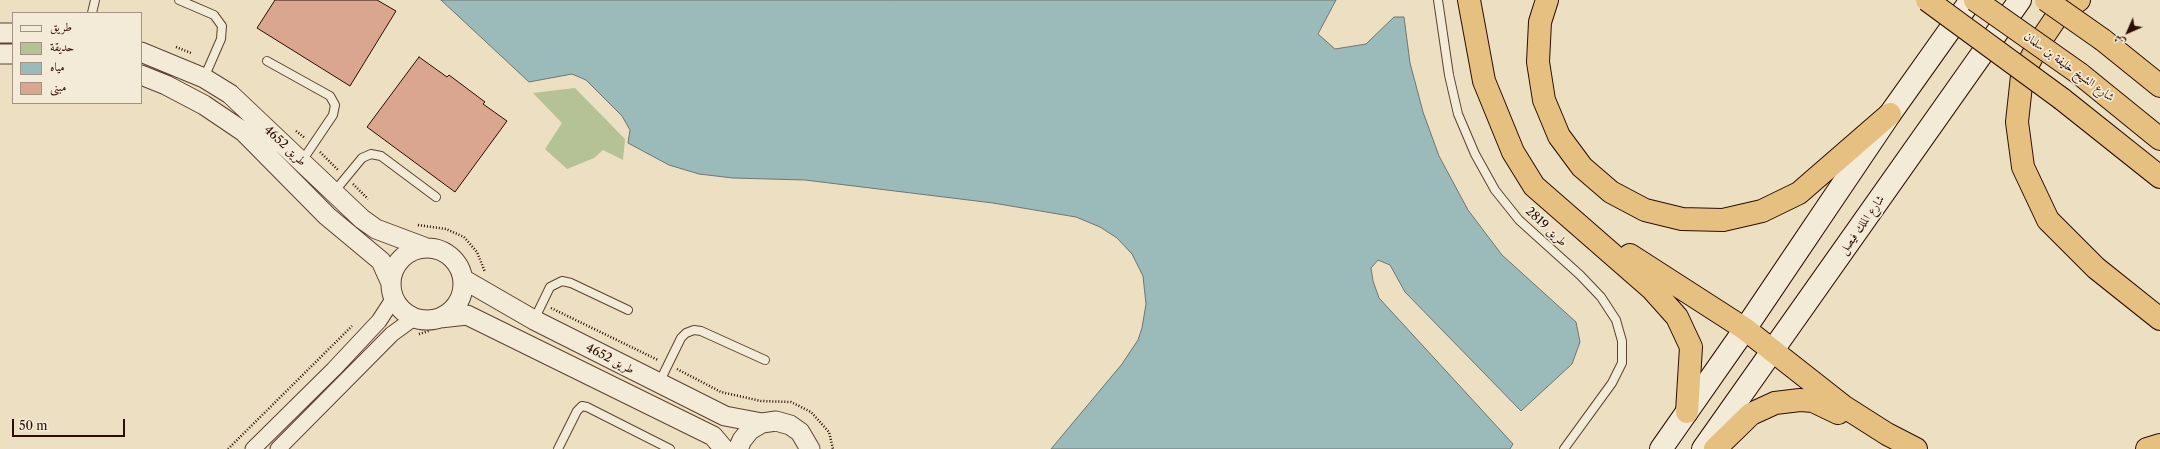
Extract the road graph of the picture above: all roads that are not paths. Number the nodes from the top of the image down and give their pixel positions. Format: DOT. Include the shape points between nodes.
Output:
graph roads {
  1 [pos="96,0"];
  2 [pos="179,0"];
  3 [pos="1438,0"];
  4 [pos="1469,0"];
  5 [pos="1547,0"];
  6 [pos="1927,0"];
  7 [pos="1971,0"];
  8 [pos="1974,0"];
  9 [pos="2020,0"];
  10 [pos="2046,0"];
  11 [pos="2079,0"];
  12 [pos="92,12"];
  13 [pos="0,33"];
  14 [pos="12,33"];
  15 [pos="142,52"];
  16 [pos="0,54"];
  17 [pos="12,54"];
  18 [pos="267,61"];
  19 [pos="142,75"];
  20 [pos="204,78"];
  21 [pos="2160,86"];
  22 [pos="1890,114"];
  23 [pos="2160,139"];
  24 [pos="302,161"];
  25 [pos="2160,177"];
  26 [pos="333,193"];
  27 [pos="436,197"];
  28 [pos="1568,215"];
  29 [pos="424,247"];
  30 [pos="463,279"];
  31 [pos="392,290"];
  32 [pos="628,310"];
  33 [pos="2160,319"];
  34 [pos="534,320"];
  35 [pos="438,324"];
  36 [pos="415,326"];
  37 [pos="1745,329"];
  38 [pos="1773,351"];
  39 [pos="765,360"];
  40 [pos="659,383"];
  41 [pos="1687,412"];
  42 [pos="762,423"];
  43 [pos="1887,434"];
  44 [pos="2160,445"];
  45 [pos="253,449"];
  46 [pos="278,449"];
  47 [pos="558,449"];
  48 [pos="670,449"];
  49 [pos="724,449"];
  50 [pos="738,449"];
  51 [pos="810,449"];
  52 [pos="1564,449"];
  53 [pos="1661,449"];
  54 [pos="1703,449"];
  55 [pos="1715,449"];
  56 [pos="1916,449"];
  57 [pos="2147,449"];
  1 -- 12 [label="lane"];
  2 -- 20 [label="lane" via="214,15 222,26 221,39"];
  3 -- 52 [label="lane, طريق 2819" via="1449,75 1458,114 1475,154 1495,190 1519,220 1580,275 1601,298 1616,320 1622,341 1622,363 1612,383"];
  4 -- 28 [label="highway" via="1484,81 1513,152 1534,186"];
  5 -- 22 [label="highway" via="1540,22 1538,62 1544,100 1559,136 1582,167 1605,187 1645,210 1682,219 1723,220 1762,211 1799,193"];
  6 -- 25 [label="highway, bridge" via="2062,99"];
  7 -- 22 [label="main road"];
  8 -- 23 [label="highway, شارع الشيخ خليفة بن سلمان, bridge" via="2080,74"];
  9 -- 38 [label="main road, شارع الملك فيصل"];
  10 -- 21 [label="highway, bridge" via="2103,40"];
  11 -- 33 [label="highway" via="2058,15 2038,43 2022,76 2017,122 2023,167 2048,220 2096,268"];
  13 -- 14 [label="street"];
  15 -- 20 [label="street, طريق 4652"];
  16 -- 17 [label="street"];
  18 -- 24 [label="lane" via="330,96 335,105 333,114"];
  19 -- 31 [label="street, طريق 4652" via="166,84 244,132 327,216 381,261"];
  20 -- 24 [label="street, طريق 4652" via="230,94"];
  22 -- 37 [label="main road"];
  24 -- 26 [label="street, طريق 4652"];
  26 -- 27 [label="lane" via="362,158 371,154 381,156"];
  26 -- 29 [label="street, طريق 4652" via="376,229"];
  28 -- 37 [label="highway"];
  28 -- 41 [label="highway" via="1652,289 1677,318 1691,347"];
  29 -- 30 [label="street" via="445,252 454,259"];
  29 -- 31 [label="street" via="411,251 401,258 393,269"];
  30 -- 34 [label="street, طريق 4652"];
  30 -- 35 [label="street" via="463,291 458,303"];
  31 -- 36 [label="street"];
  31 -- 45 [label="street" via="379,321"];
  32 -- 34 [label="lane" via="562,281 550,287"];
  34 -- 40 [label="street, طريق 4652"];
  35 -- 36 [label="street" via="427,320"];
  35 -- 49 [label="street, طريق 4652" via="467,315 713,436"];
  36 -- 46 [label="street" via="392,334"];
  37 -- 38 [label="highway"];
  37 -- 41 [label="main road"];
  38 -- 43 [label="highway" via="1843,406"];
  38 -- 54 [label="main road, شارع الملك فيصل"];
  39 -- 40 [label="lane" via="694,330 686,332 681,338"];
  40 -- 42 [label="street, طريق 4652" via="725,416"];
  41 -- 53 [label="main road"];
  42 -- 50 [label="street" via="750,430"];
  42 -- 51 [label="street, طريق 4652" via="776,421 790,425 800,432"];
  43 -- 55 [label="highway" via="1813,401 1788,400 1763,407 1752,414"];
  43 -- 56 [label="highway"];
  44 -- 57 [label="highway"];
  47 -- 48 [label="lane" via="582,406"];
}
